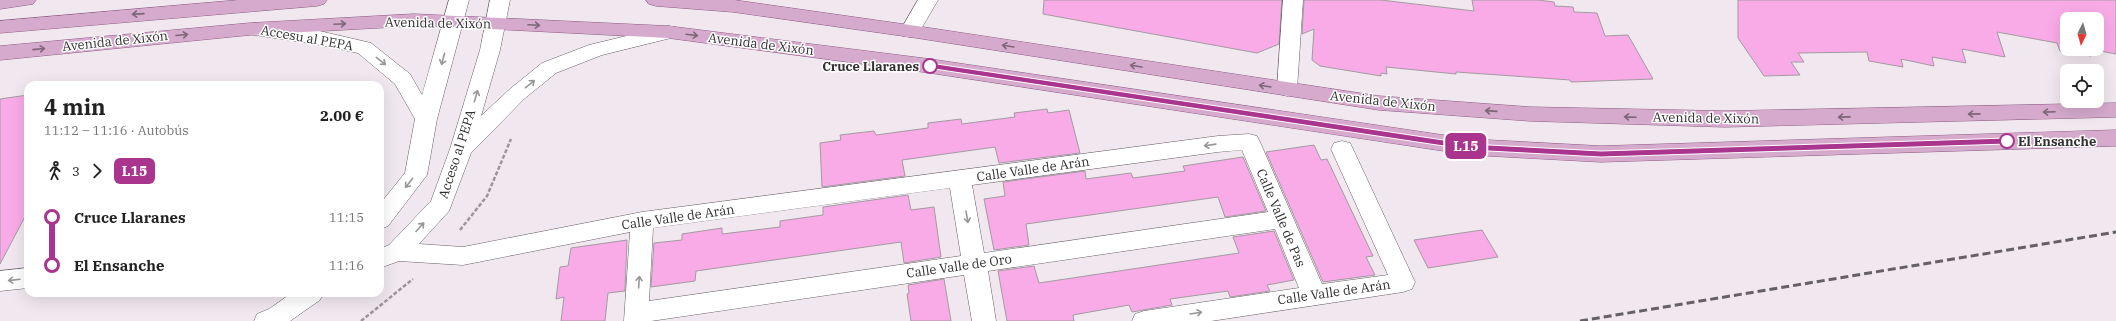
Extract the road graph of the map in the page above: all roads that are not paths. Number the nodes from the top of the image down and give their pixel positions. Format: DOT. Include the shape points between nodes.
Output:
graph roads {
  1 [pos="26,0"];
  2 [pos="317,0"];
  3 [pos="459,0"];
  4 [pos="500,0"];
  5 [pos="656,0"];
  6 [pos="928,0"];
  7 [pos="1293,0"];
  8 [pos="0,3"];
  9 [pos="724,3"];
  10 [pos="453,21"];
  11 [pos="495,23"];
  12 [pos="0,27"];
  13 [pos="250,29"];
  14 [pos="910,31"];
  15 [pos="668,32"];
  16 [pos="0,53"];
  17 [pos="1287,89"];
  18 [pos="2116,110"];
  19 [pos="426,119"];
  20 [pos="2116,138"];
  21 [pos="1249,142"];
  22 [pos="1342,148"];
  23 [pos="461,149"];
  24 [pos="960,179"];
  25 [pos="384,215"];
  26 [pos="1282,219"];
  27 [pos="642,221"];
  28 [pos="389,256"];
  29 [pos="975,264"];
  30 [pos="24,278"];
  31 [pos="0,281"];
  32 [pos="1314,294"];
  33 [pos="305,297"];
  34 [pos="636,317"];
  35 [pos="266,321"];
  36 [pos="984,321"];
  37 [pos="1144,321"];
  1 -- 8 [label="main road"];
  2 -- 12 [label="main road, Avenida de Xixón, one-way"];
  3 -- 10 [label="street"];
  4 -- 11 [label="street, Acceso al PEPA"];
  5 -- 9 [label="main road, Avenida de Xixón"];
  6 -- 14 [label="street"];
  7 -- 17 [label="street"];
  9 -- 14 [label="main road, Avenida de Xixón"];
  10 -- 11 [label="main road, Avenida de Xixón"];
  13 -- 10 [label="main road, Avenida de Xixón, one-way" via="414,20"];
  10 -- 19 [label="street, one-way"];
  11 -- 15 [label="main road, Avenida de Xixón, one-way"];
  23 -- 11 [label="street, Acceso al PEPA, one-way" via="490,50"];
  16 -- 13 [label="main road, Avenida de Xixón, one-way"];
  13 -- 19 [label="street, Accesu al PEPA, one-way" via="315,37 364,48 403,79"];
  17 -- 14 [label="main road, Avenida de Xixón, one-way"];
  15 -- 20 [label="main road, Avenida de Xixón, one-way" via="930,66 1470,147 1601,154"];
  23 -- 15 [label="street, one-way" via="517,94 549,68 596,50"];
  18 -- 17 [label="main road, Avenida de Xixón, one-way" via="1725,119 1530,114 1380,103"];
  19 -- 25 [label="street, one-way" via="416,175"];
  21 -- 24 [label="street, Calle Valle de Arán, one-way"];
  21 -- 26 [label="street, Calle Valle de Pas"];
  22 -- 32 [label="street, Calle Valle de Arán" via="1403,282"];
  28 -- 23 [label="street, Acceso al PEPA, one-way" via="441,205"];
  24 -- 27 [label="street, Calle Valle de Arán"];
  24 -- 29 [label="street, Calle Valle de Arán, one-way"];
  26 -- 29 [label="street, Calle Valle de Oro"];
  26 -- 32 [label="street, Calle Valle de Pas"];
  27 -- 28 [label="street, Calle Valle de Arán" via="463,256"];
  34 -- 27 [label="street, one-way"];
  29 -- 34 [label="street, Calle Valle de Oro"];
  29 -- 36 [label="street, Calle Valle de Arán"];
  30 -- 31 [label="street, one-way"];
  37 -- 32 [label="street, Calle Valle de Arán, one-way"];
  33 -- 35 [label="street"];
}
